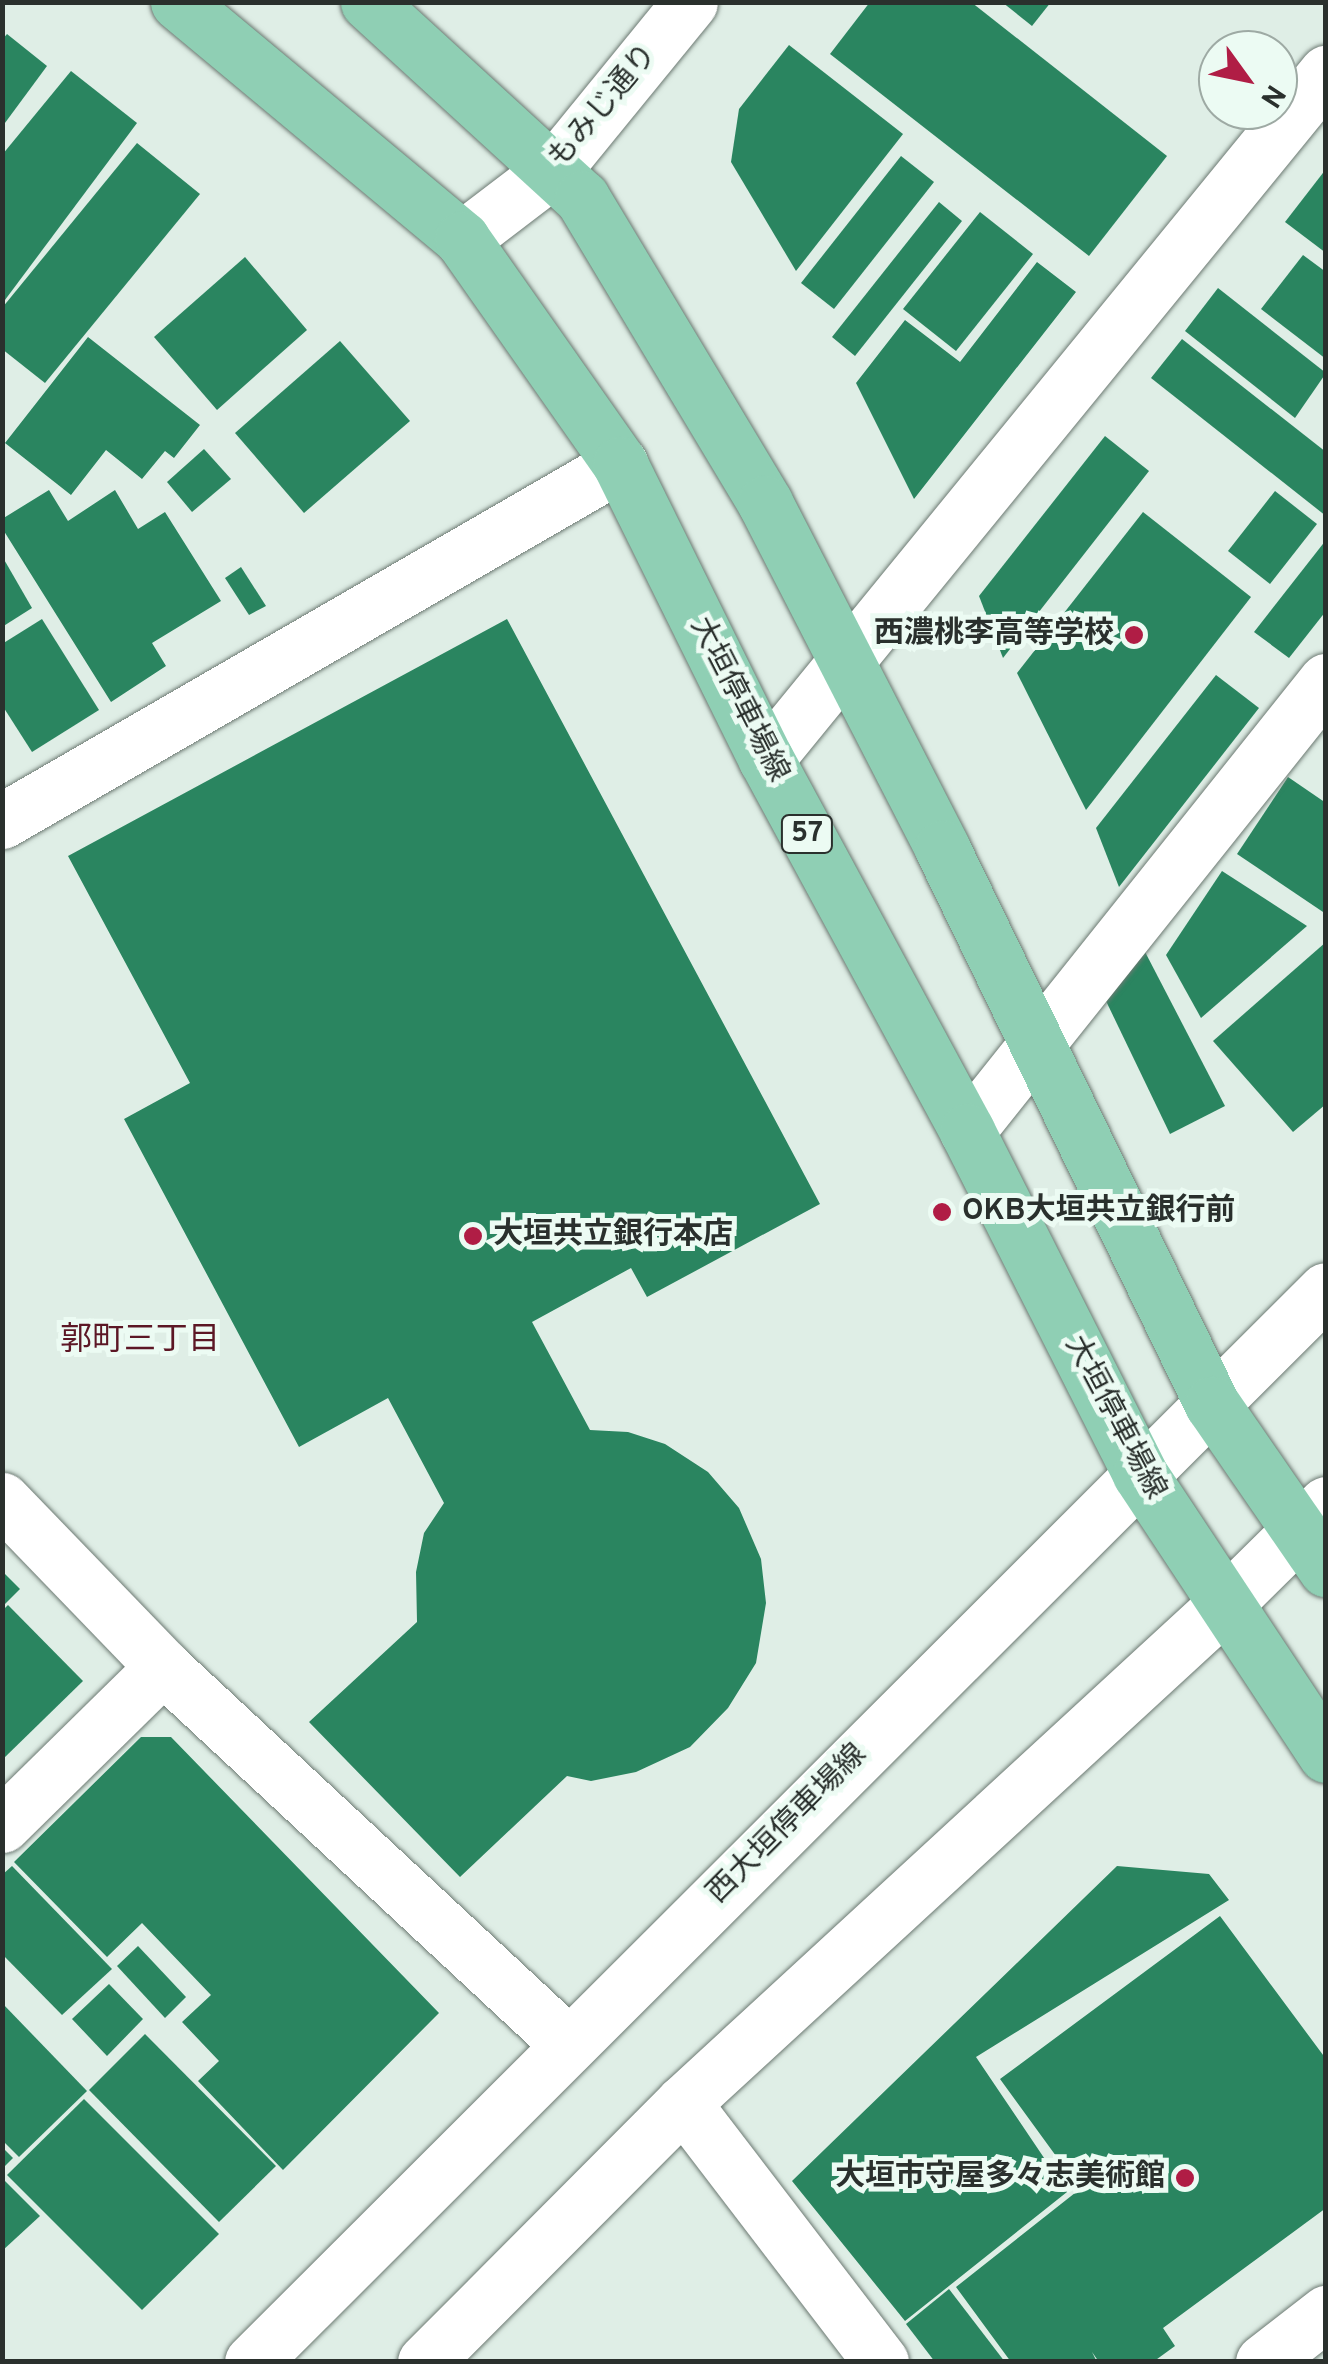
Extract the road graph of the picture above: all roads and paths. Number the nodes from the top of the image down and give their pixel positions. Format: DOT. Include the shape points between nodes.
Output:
graph roads {
  1 [pos="178,2"];
  2 [pos="368,2"];
  3 [pos="690,2"];
  4 [pos="1326,73"];
  5 [pos="554,169"];
  6 [pos="462,240"];
  7 [pos="620,464"];
  8 [pos="846,661"];
  9 [pos="1326,681"];
  10 [pos="766,758"];
  11 [pos="2,821"];
  12 [pos="1037,1043"];
  13 [pos="967,1131"];
  14 [pos="1326,1290"];
  15 [pos="1212,1404"];
  16 [pos="1140,1474"];
  17 [pos="2,1500"];
  18 [pos="1317,1534"];
  19 [pos="1226,1604"];
  20 [pos="164,1667"];
  21 [pos="1326,1756"];
  22 [pos="2,1825"];
  23 [pos="568,2042"];
  24 [pos="684,2104"];
  25 [pos="1326,2313"];
  26 [pos="252,2362"];
  27 [pos="425,2362"];
  28 [pos="881,2362"];
  29 [pos="1263,2362"];
  1 -- 6 [label="main road, 大垣停車場線 / 57"];
  2 -- 5 [label="main road"];
  3 -- 5 [label="street, もみじ通り"];
  4 -- 8 [label="street"];
  5 -- 6 [label="street, もみじ通り"];
  5 -- 8 [label="main road" via="582,198 766,503"];
  6 -- 7 [label="main road, 大垣停車場線 / 57"];
  7 -- 10 [label="main road, 大垣停車場線 / 57"];
  7 -- 11 [label="street"];
  8 -- 10 [label="street"];
  8 -- 12 [label="main road"];
  9 -- 12 [label="street"];
  10 -- 13 [label="main road, 大垣停車場線 / 57"];
  12 -- 13 [label="street"];
  12 -- 15 [label="main road"];
  13 -- 16 [label="main road, 大垣停車場線 / 57"];
  14 -- 15 [label="street, 西大垣停車場線"];
  15 -- 16 [label="street, 西大垣停車場線"];
  15 -- 18 [label="main road"];
  16 -- 19 [label="main road, 大垣停車場線 / 57"];
  16 -- 23 [label="street, 西大垣停車場線"];
  17 -- 20 [label="street"];
  18 -- 19 [label="street"];
  19 -- 21 [label="main road, 大垣停車場線 / 57"];
  19 -- 24 [label="street"];
  20 -- 22 [label="street"];
  20 -- 23 [label="street"];
  23 -- 26 [label="street, 西大垣停車場線"];
  24 -- 27 [label="street"];
  24 -- 28 [label="street"];
  25 -- 29 [label="street"];
}
